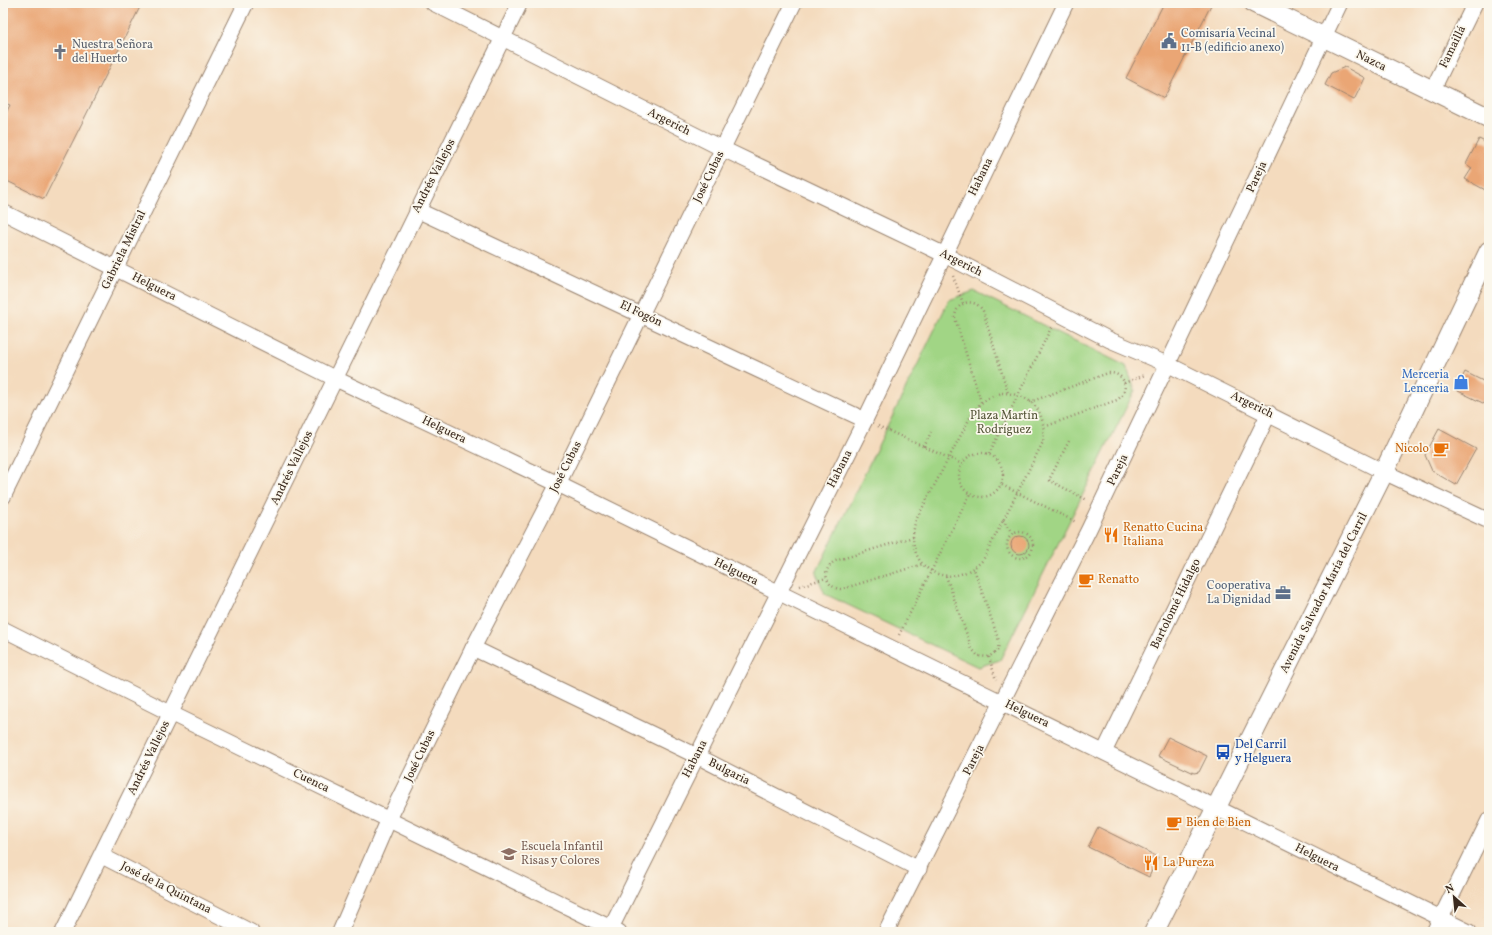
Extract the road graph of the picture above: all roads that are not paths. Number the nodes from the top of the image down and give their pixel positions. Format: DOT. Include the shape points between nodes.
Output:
graph roads {
  1 [pos="246,3"];
  2 [pos="433,3"];
  3 [pos="520,3"];
  4 [pos="794,3"];
  5 [pos="1066,3"];
  6 [pos="1254,3"];
  7 [pos="1340,3"];
  8 [pos="1475,3"];
  9 [pos="1323,37"];
  10 [pos="503,38"];
  11 [pos="1432,91"];
  12 [pos="1489,118"];
  13 [pos="723,149"];
  14 [pos="417,210"];
  15 [pos="3,212"];
  16 [pos="1489,252"];
  17 [pos="943,254"];
  18 [pos="115,268"];
  19 [pos="642,314"];
  20 [pos="1169,364"];
  21 [pos="336,379"];
  22 [pos="1269,414"];
  23 [pos="865,420"];
  24 [pos="1384,472"];
  25 [pos="558,484"];
  26 [pos="3,497"];
  27 [pos="1489,521"];
  28 [pos="778,593"];
  29 [pos="3,629"];
  30 [pos="473,648"];
  31 [pos="1003,702"];
  32 [pos="170,713"];
  33 [pos="1104,752"];
  34 [pos="697,756"];
  35 [pos="1216,807"];
  36 [pos="389,819"];
  37 [pos="1489,820"];
  38 [pos="102,856"];
  39 [pos="919,869"];
  40 [pos="1437,926"];
  41 [pos="613,931"];
  42 [pos="63,932"];
  43 [pos="251,932"];
  44 [pos="340,932"];
  45 [pos="886,932"];
  46 [pos="1154,932"];
  47 [pos="1469,932"];
  1 -- 18 [label="street, Gabriela Mistral"];
  2 -- 10 [label="street, Argerich"];
  3 -- 10 [label="street, Andrés Vallejos"];
  4 -- 13 [label="street, José Cubas"];
  5 -- 17 [label="street, Habana"];
  6 -- 9 [label="street, Nazca"];
  7 -- 9 [label="street, Pareja"];
  8 -- 11 [label="street, Famaillá"];
  9 -- 11 [label="street, Nazca"];
  9 -- 20 [label="street, Pareja"];
  10 -- 13 [label="street, Argerich"];
  10 -- 14 [label="street, Andrés Vallejos"];
  11 -- 12 [label="street, Nazca"];
  13 -- 17 [label="street, Argerich"];
  13 -- 19 [label="street, José Cubas"];
  14 -- 19 [label="street, El Fogón"];
  14 -- 21 [label="street, Andrés Vallejos"];
  15 -- 18 [label="street, Helguera"];
  16 -- 24 [label="street, Avenida Salvador María del Carril"];
  17 -- 20 [label="street, Argerich" via="1110,340"];
  17 -- 23 [label="street, Habana"];
  18 -- 21 [label="street, Helguera"];
  18 -- 26 [label="street, Gabriela Mistral"];
  19 -- 23 [label="street, El Fogón"];
  19 -- 25 [label="street, José Cubas"];
  20 -- 22 [label="street, Argerich"];
  20 -- 31 [label="street, Pareja"];
  21 -- 25 [label="street, Helguera"];
  21 -- 32 [label="street, Andrés Vallejos"];
  22 -- 24 [label="street, Argerich"];
  22 -- 33 [label="street, Bartolomé Hidalgo"];
  23 -- 28 [label="street, Habana"];
  24 -- 27 [label="street, Argerich"];
  24 -- 35 [label="street, Avenida Salvador María del Carril"];
  25 -- 28 [label="street, Helguera"];
  25 -- 30 [label="street, José Cubas"];
  28 -- 31 [label="street, Helguera"];
  28 -- 34 [label="street, Habana"];
  29 -- 32 [label="street, Cuenca"];
  30 -- 34 [label="street, Bulgaria"];
  30 -- 36 [label="street, José Cubas"];
  31 -- 33 [label="street, Helguera"];
  31 -- 39 [label="street, Pareja"];
  32 -- 36 [label="street, Cuenca"];
  32 -- 38 [label="street, Andrés Vallejos"];
  33 -- 35 [label="street, Helguera"];
  34 -- 39 [label="street, Bulgaria"];
  34 -- 41 [label="street, Habana"];
  35 -- 40 [label="street, Helguera"];
  35 -- 46 [label="street, Avenida Salvador María del Carril"];
  36 -- 41 [label="street, Cuenca"];
  36 -- 44 [label="street, José Cubas"];
  37 -- 40 [label="street"];
  38 -- 42 [label="street, Andrés Vallejos"];
  38 -- 43 [label="street, José de la Quintana"];
  39 -- 45 [label="street, Pareja"];
  40 -- 47 [label="street, Helguera"];
}
